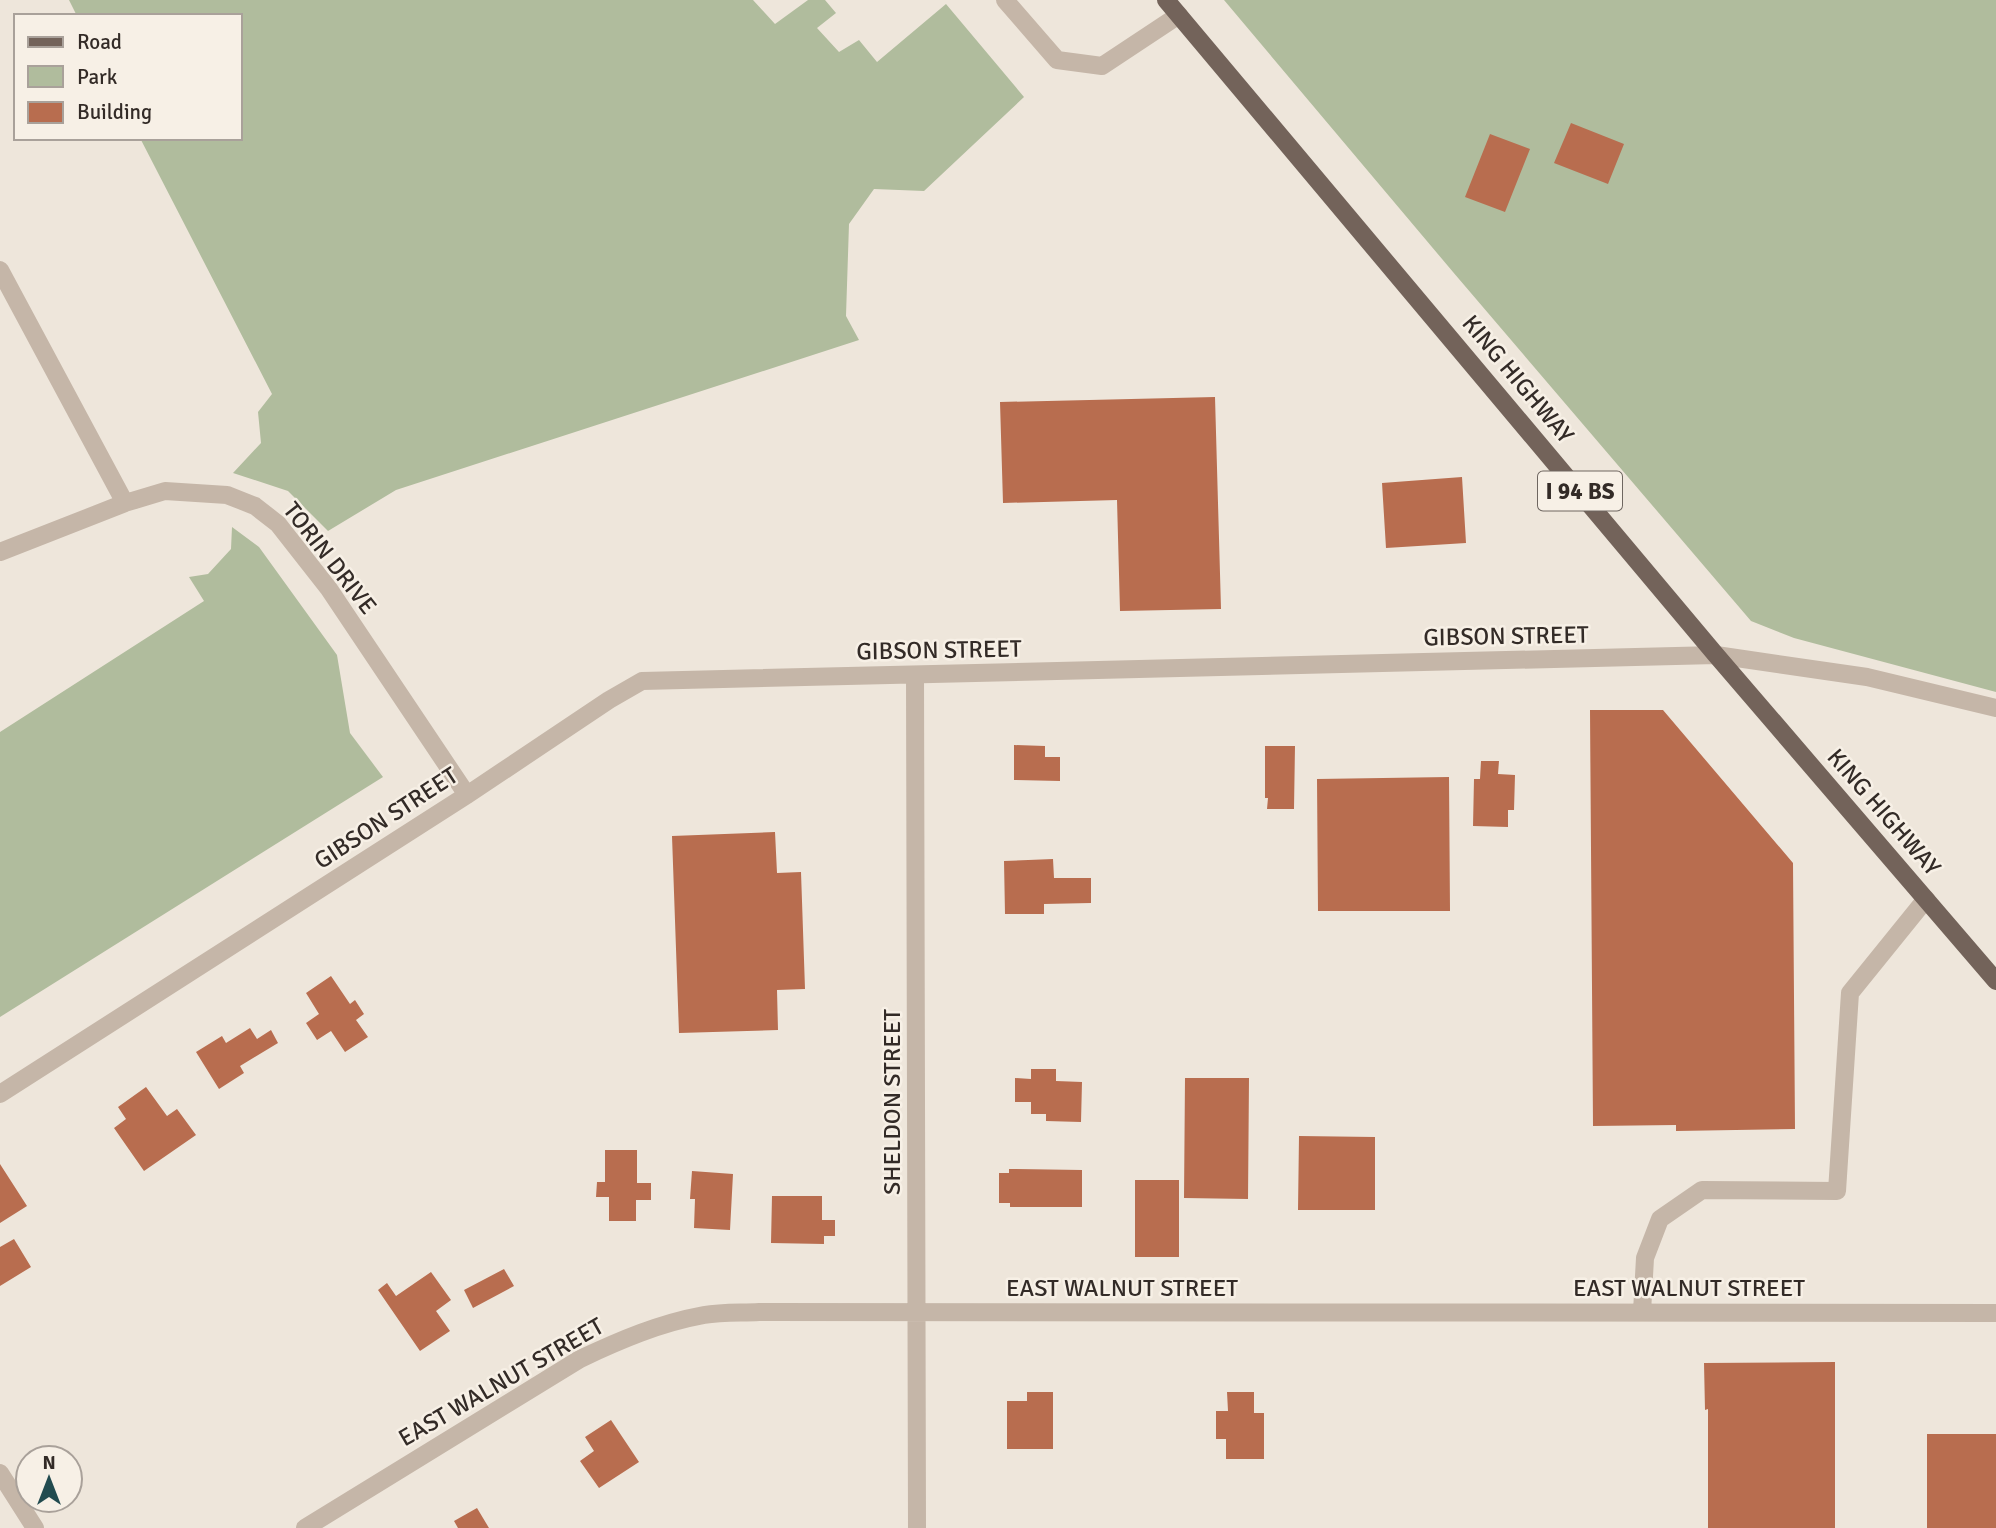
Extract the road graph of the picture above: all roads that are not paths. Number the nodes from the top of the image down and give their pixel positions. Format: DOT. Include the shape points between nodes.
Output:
graph roads {
  1 [pos="1005,0"];
  2 [pos="1166,0"];
  3 [pos="1179,15"];
  4 [pos="0,270"];
  5 [pos="125,503"];
  6 [pos="0,552"];
  7 [pos="1716,655"];
  8 [pos="915,675"];
  9 [pos="1996,708"];
  10 [pos="467,795"];
  11 [pos="1926,899"];
  12 [pos="1996,981"];
  13 [pos="0,1094"];
  14 [pos="1642,1312"];
  15 [pos="917,1313"];
  16 [pos="1996,1313"];
  17 [pos="0,1473"];
  18 [pos="35,1528"];
  19 [pos="305,1528"];
  20 [pos="917,1528"];
  1 -- 3 [label="street" via="1057,60 1102,66"];
  2 -- 3 [label="main road, KING HIGHWAY / I 94 BS"];
  3 -- 7 [label="main road, KING HIGHWAY / I 94 BS"];
  4 -- 5 [label="street"];
  5 -- 6 [label="street, TORIN DRIVE"];
  5 -- 10 [label="street, TORIN DRIVE" via="164,491 227,495 255,506 278,524 329,589"];
  7 -- 8 [label="street, GIBSON STREET"];
  7 -- 9 [label="street, GIBSON STREET" via="1867,677"];
  7 -- 11 [label="main road, KING HIGHWAY / I 94 BS"];
  8 -- 10 [label="street, GIBSON STREET" via="642,681"];
  8 -- 15 [label="street, SHELDON STREET"];
  10 -- 13 [label="street, GIBSON STREET"];
  11 -- 12 [label="main road, KING HIGHWAY / I 94 BS"];
  11 -- 14 [label="street" via="1850,993 1837,1191 1702,1190 1660,1219 1645,1258"];
  14 -- 15 [label="street, EAST WALNUT STREET"];
  14 -- 16 [label="street, EAST WALNUT STREET"];
  15 -- 19 [label="street, EAST WALNUT STREET" via="759,1312 706,1315 658,1326 580,1359"];
  15 -- 20 [label="street, SHELDON STREET"];
  17 -- 18 [label="street"];
}
